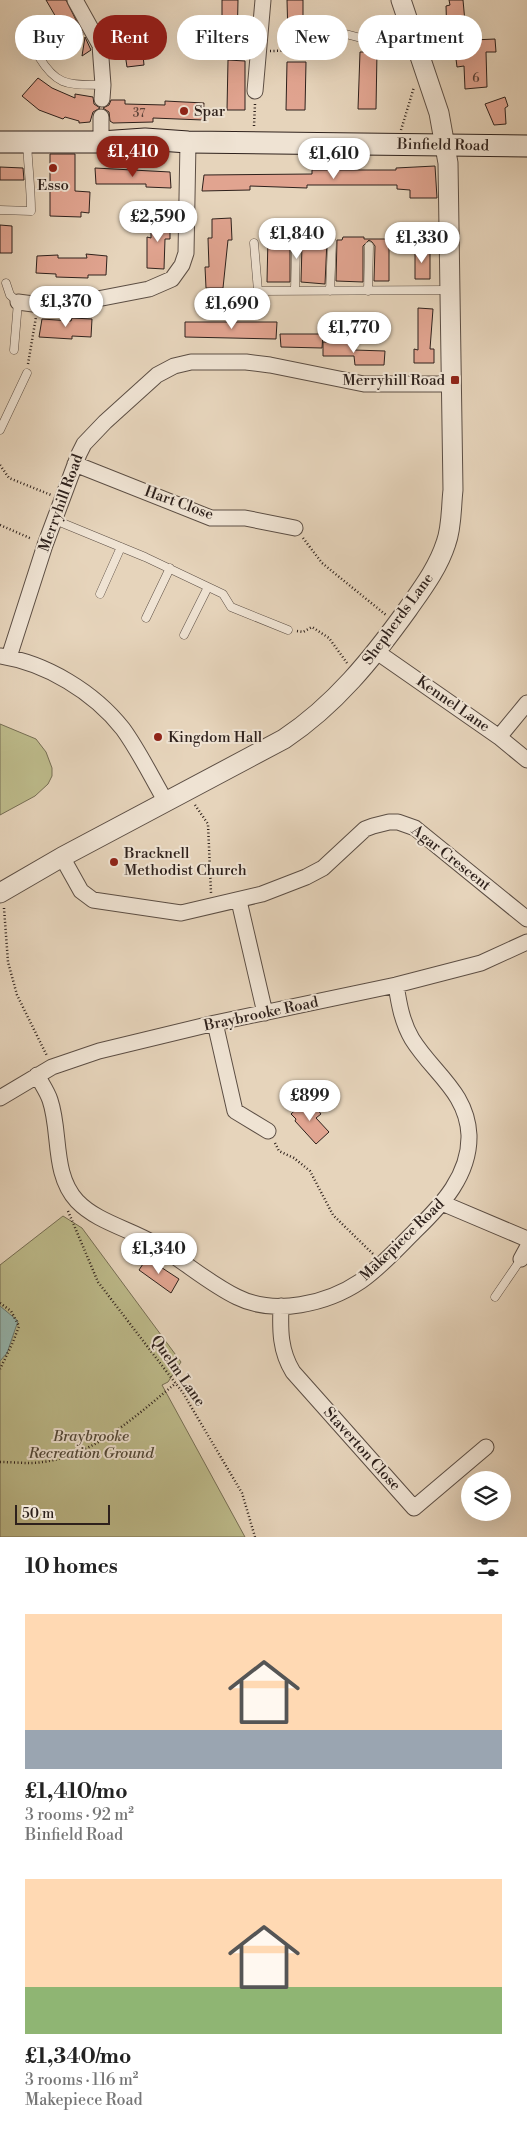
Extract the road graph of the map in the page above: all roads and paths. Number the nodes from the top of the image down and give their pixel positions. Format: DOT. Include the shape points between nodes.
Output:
graph roads {
  1 [pos="75,0"];
  2 [pos="263,0"];
  3 [pos="401,0"];
  4 [pos="262,15"];
  5 [pos="406,15"];
  6 [pos="40,60"];
  7 [pos="258,60"];
  8 [pos="421,60"];
  9 [pos="427,78"];
  10 [pos="255,91"];
  11 [pos="103,92"];
  12 [pos="101,117"];
  13 [pos="400,133"];
  14 [pos="0,142"];
  15 [pos="28,142"];
  16 [pos="100,142"];
  17 [pos="188,142"];
  18 [pos="254,143"];
  19 [pos="445,145"];
  20 [pos="527,146"];
  21 [pos="0,210"];
  22 [pos="332,242"];
  23 [pos="254,243"];
  24 [pos="296,245"];
  25 [pos="369,246"];
  26 [pos="6,283"];
  27 [pos="450,290"];
  28 [pos="295,291"];
  29 [pos="330,291"];
  30 [pos="368,291"];
  31 [pos="18,302"];
  32 [pos="40,305"];
  33 [pos="14,350"];
  34 [pos="27,373"];
  35 [pos="451,384"];
  36 [pos="4,412"];
  37 [pos="0,430"];
  38 [pos="75,464"];
  39 [pos="0,465"];
  40 [pos="62,499"];
  41 [pos="55,520"];
  42 [pos="0,525"];
  43 [pos="295,528"];
  44 [pos="45,544"];
  45 [pos="121,547"];
  46 [pos="170,568"];
  47 [pos="208,586"];
  48 [pos="100,594"];
  49 [pos="146,618"];
  50 [pos="397,624"];
  51 [pos="288,630"];
  52 [pos="184,635"];
  53 [pos="377,652"];
  54 [pos="5,656"];
  55 [pos="357,676"];
  56 [pos="527,703"];
  57 [pos="499,736"];
  58 [pos="527,760"];
  59 [pos="186,791"];
  60 [pos="166,802"];
  61 [pos="62,857"];
  62 [pos="1,893"];
  63 [pos="239,901"];
  64 [pos="211,907"];
  65 [pos="527,919"];
  66 [pos="527,942"];
  67 [pos="396,985"];
  68 [pos="265,1013"];
  69 [pos="215,1023"];
  70 [pos="52,1067"];
  71 [pos="37,1075"];
  72 [pos="0,1098"];
  73 [pos="268,1131"];
  74 [pos="442,1203"];
  75 [pos="72,1223"];
  76 [pos="527,1239"];
  77 [pos="524,1254"];
  78 [pos="382,1263"];
  79 [pos="494,1297"];
  80 [pos="0,1303"];
  81 [pos="281,1306"];
  82 [pos="0,1369"];
  83 [pos="176,1383"];
  84 [pos="486,1447"];
  85 [pos="0,1462"];
  86 [pos="254,1537"];
  1 -- 11 [label="street" via="100,45"];
  2 -- 4 [label="street"];
  3 -- 5 [label="street, Shepherds Lane"];
  6 -- 11 [label="lane" via="48,73 68,84"];
  7 -- 10 [label="street"];
  8 -- 9 [label="street, Shepherds Lane"];
  9 -- 13 [label="path" via="415,85"];
  9 -- 19 [label="street, Shepherds Lane" via="439,113"];
  10 -- 18 [label="path"];
  12 -- 16 [label="street"];
  14 -- 15 [label="main road, Binfield Road"];
  15 -- 16 [label="main road, Binfield Road"];
  15 -- 21 [label="lane" via="31,211"];
  16 -- 17 [label="main road, Binfield Road" via="145,139"];
  17 -- 18 [label="main road, Binfield Road"];
  17 -- 32 [label="street" via="186,253 172,279 149,289 56,307"];
  18 -- 19 [label="main road, Binfield Road"];
  19 -- 20 [label="main road, Binfield Road"];
  19 -- 27 [label="street, Shepherds Lane" via="450,213"];
  22 -- 29 [label="lane"];
  23 -- 28 [label="lane" via="258,291"];
  24 -- 28 [label="lane"];
  25 -- 30 [label="lane"];
  26 -- 31 [label="lane" via="10,295"];
  27 -- 30 [label="lane"];
  27 -- 35 [label="street, Shepherds Lane"];
  28 -- 29 [label="lane"];
  29 -- 30 [label="lane"];
  31 -- 32 [label="street"];
  31 -- 33 [label="lane"];
  32 -- 34 [label="path" via="34,323"];
  34 -- 36 [label="lane"];
  35 -- 38 [label="street, Merryhill Road" via="364,384 246,362 191,362 157,375 140,389 84,444"];
  35 -- 50 [label="street, Shepherds Lane" via="453,490 449,532 431,575"];
  36 -- 37 [label="lane"];
  38 -- 40 [label="street, Merryhill Road"];
  38 -- 43 [label="street, Hart Close" via="211,518 245,518"];
  39 -- 40 [label="path" via="9,478"];
  40 -- 41 [label="street, Merryhill Road"];
  41 -- 44 [label="street, Merryhill Road"];
  41 -- 45 [label="lane"];
  42 -- 44 [label="path"];
  43 -- 50 [label="path" via="322,563"];
  44 -- 54 [label="street, Merryhill Road"];
  45 -- 46 [label="lane"];
  45 -- 48 [label="lane"];
  46 -- 47 [label="lane"];
  46 -- 49 [label="lane"];
  47 -- 51 [label="lane" via="223,594 231,607"];
  47 -- 52 [label="lane"];
  50 -- 53 [label="street, Shepherds Lane"];
  51 -- 55 [label="path" via="303,632 312,627 329,638"];
  53 -- 55 [label="street, Shepherds Lane"];
  53 -- 57 [label="street, Kennel Lane"];
  54 -- 60 [label="street" via="54,674 98,704 123,729"];
  55 -- 59 [label="street, Shepherds Lane" via="331,702 284,739"];
  56 -- 57 [label="street"];
  57 -- 58 [label="street, Kennel Lane"];
  59 -- 60 [label="street, Shepherds Lane"];
  59 -- 64 [label="path" via="208,824"];
  60 -- 61 [label="street, Shepherds Lane"];
  61 -- 62 [label="street, Shepherds Lane"];
  61 -- 64 [label="street, Agar Crescent" via="81,891 93,900 181,912"];
  62 -- 70 [label="path" via="8,962 17,995"];
  63 -- 64 [label="street, Agar Crescent"];
  63 -- 65 [label="street, Agar Crescent" via="284,887 318,871 365,830 381,823 398,822 415,828"];
  63 -- 68 [label="street"];
  66 -- 67 [label="street, Braybrooke Road" via="481,963"];
  67 -- 68 [label="street, Braybrooke Road"];
  67 -- 74 [label="street, Makepiece Road" via="403,1020 412,1038 460,1099 468,1123 466,1161"];
  68 -- 69 [label="street, Braybrooke Road"];
  69 -- 70 [label="street, Braybrooke Road" via="99,1050"];
  69 -- 73 [label="street" via="234,1111"];
  70 -- 71 [label="street, Braybrooke Road"];
  71 -- 72 [label="street, Braybrooke Road"];
  71 -- 81 [label="street, Makepiece Road" via="50,1100 53,1154 66,1186 86,1209 155,1244 234,1295 254,1303"];
  73 -- 78 [label="path" via="279,1151 310,1171 333,1215"];
  74 -- 76 [label="street"];
  74 -- 78 [label="street, Makepiece Road"];
  75 -- 83 [label="path, Quelm Lane" via="98,1282"];
  77 -- 79 [label="lane"];
  78 -- 81 [label="street, Makepiece Road" via="360,1281 336,1294 308,1303"];
  80 -- 82 [label="path" via="11,1311 19,1326"];
  81 -- 84 [label="street, Staverton Close" via="280,1339 293,1372 414,1508"];
  83 -- 85 [label="path" via="116,1431 77,1453 32,1463"];
  83 -- 86 [label="path, Quelm Lane" via="242,1493"];
}
